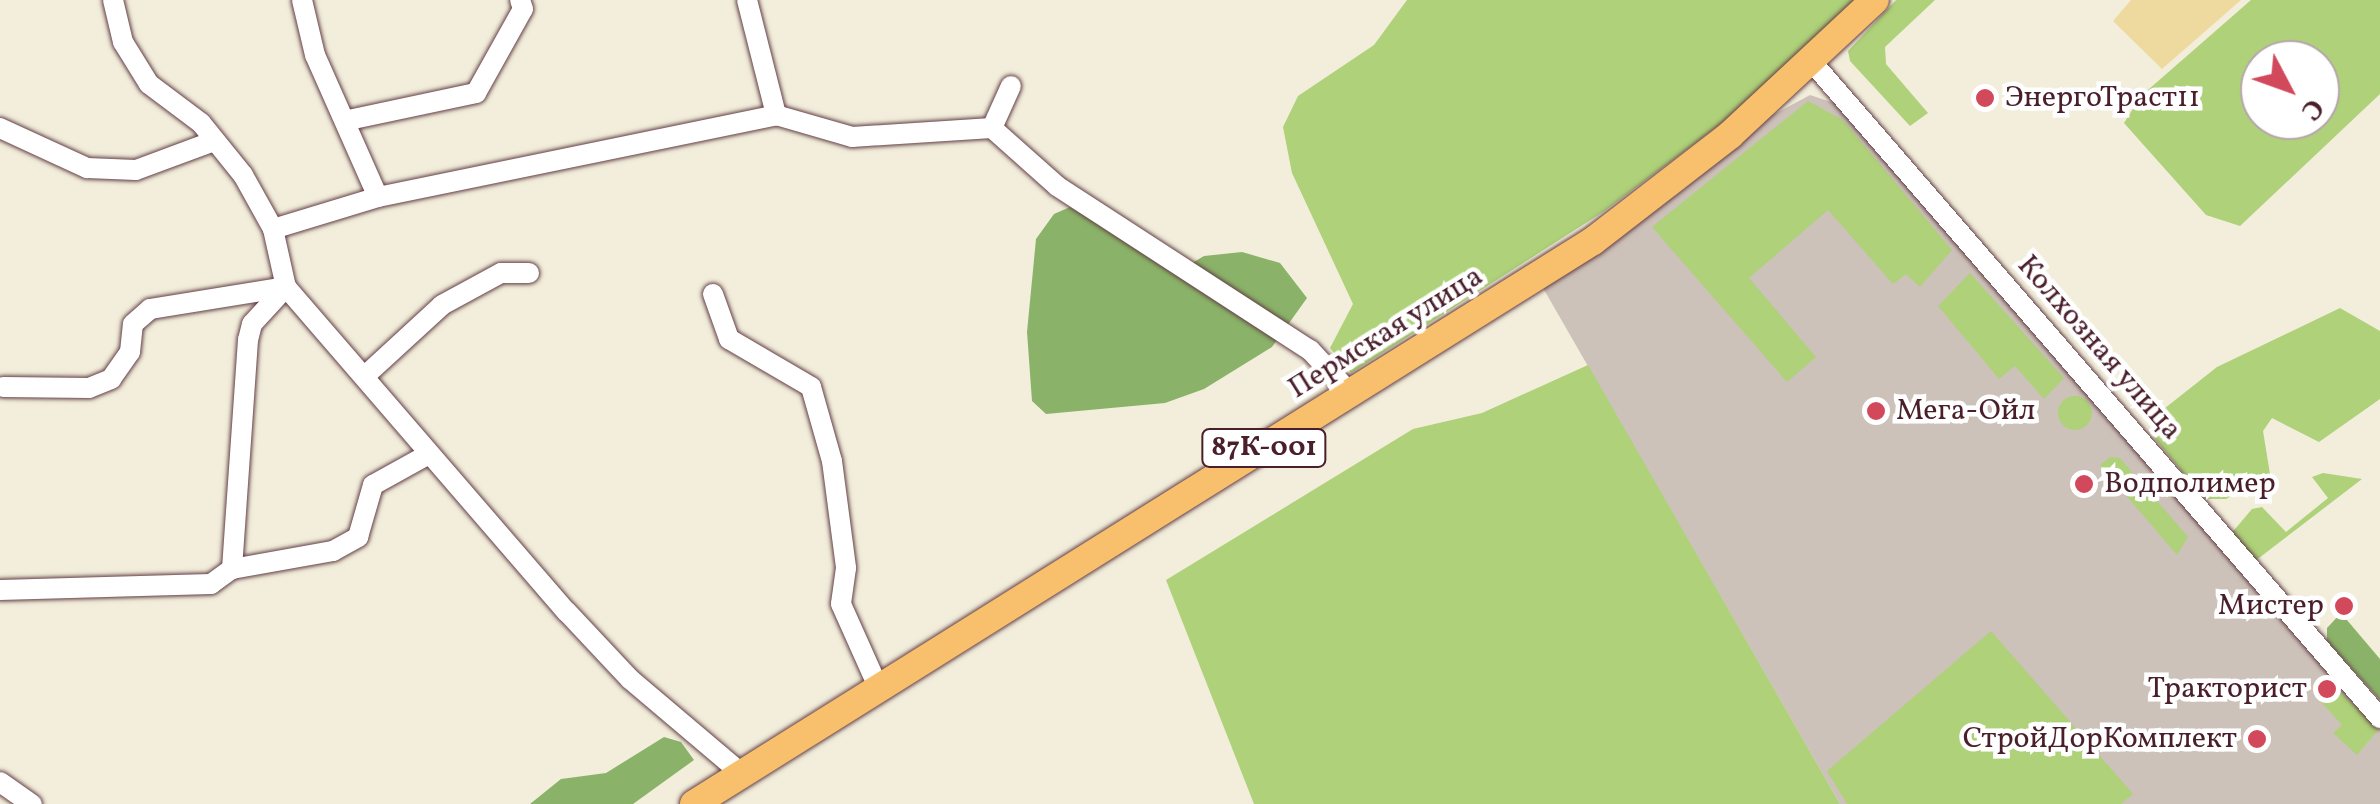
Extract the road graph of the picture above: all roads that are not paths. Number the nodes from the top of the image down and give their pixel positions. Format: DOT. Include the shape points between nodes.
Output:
graph roads {
  1 [pos="113,0"];
  2 [pos="302,0"];
  3 [pos="520,0"];
  4 [pos="747,0"];
  5 [pos="1875,0"];
  6 [pos="1812,62"];
  7 [pos="1010,86"];
  8 [pos="776,115"];
  9 [pos="349,120"];
  10 [pos="0,128"];
  11 [pos="992,128"];
  12 [pos="214,141"];
  13 [pos="378,197"];
  14 [pos="273,229"];
  15 [pos="529,273"];
  16 [pos="286,287"];
  17 [pos="713,294"];
  18 [pos="366,375"];
  19 [pos="2,387"];
  20 [pos="1351,394"];
  21 [pos="429,454"];
  22 [pos="232,568"];
  23 [pos="0,590"];
  24 [pos="880,691"];
  25 [pos="2380,718"];
  26 [pos="744,775"];
  27 [pos="0,782"];
  28 [pos="32,804"];
  29 [pos="694,804"];
  1 -- 12 [label="street" via="123,42 150,84"];
  2 -- 9 [label="street" via="315,55"];
  3 -- 9 [label="street" via="523,9 476,93"];
  4 -- 8 [label="street"];
  5 -- 6 [label="main road, Пермская улица / 87К-001"];
  6 -- 20 [label="main road, Пермская улица / 87К-001" via="1716,148 1604,232"];
  6 -- 25 [label="street, Колхозная улица"];
  7 -- 11 [label="street"];
  8 -- 11 [label="street" via="852,137"];
  8 -- 13 [label="street"];
  9 -- 13 [label="street"];
  10 -- 12 [label="street" via="86,168 136,170"];
  11 -- 20 [label="street" via="1057,186 1310,350"];
  12 -- 14 [label="street" via="243,175"];
  13 -- 14 [label="street"];
  14 -- 16 [label="street"];
  15 -- 18 [label="street" via="500,273 442,305"];
  16 -- 18 [label="street"];
  16 -- 19 [label="street" via="150,309 133,324 130,352 111,379 90,388"];
  16 -- 22 [label="street" via="252,324 248,340"];
  17 -- 24 [label="street" via="728,339 812,387 832,460 846,568 841,604"];
  18 -- 21 [label="street"];
  20 -- 24 [label="main road, Пермская улица / 87К-001"];
  21 -- 22 [label="street" via="373,485 358,537 333,551"];
  21 -- 26 [label="street" via="630,680"];
  22 -- 23 [label="street" via="211,584"];
  24 -- 26 [label="main road, Пермская улица / 87К-001"];
  26 -- 29 [label="main road, Пермская улица / 87К-001"];
  27 -- 28 [label="street"];
}
